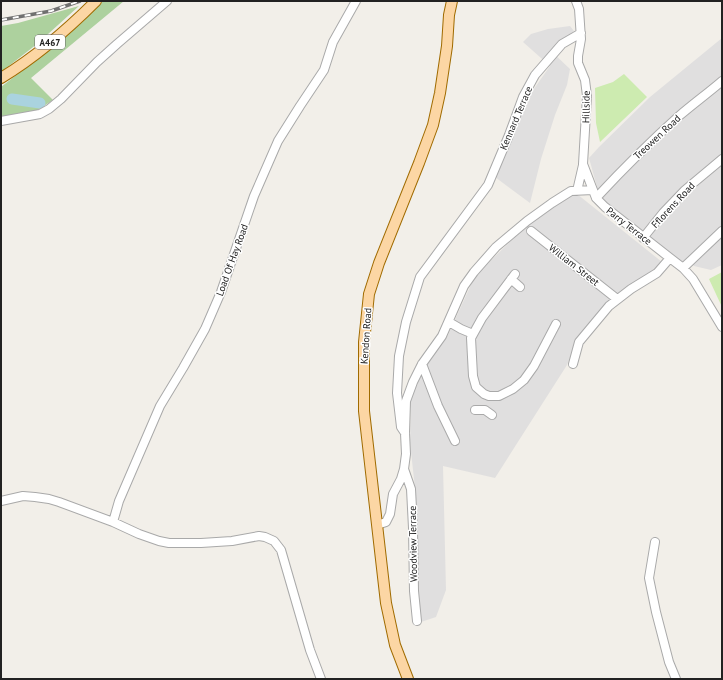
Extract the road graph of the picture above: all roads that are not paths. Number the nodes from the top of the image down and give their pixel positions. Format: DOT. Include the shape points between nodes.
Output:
graph roads {
  1 [pos="96,1"];
  2 [pos="167,1"];
  3 [pos="356,1"];
  4 [pos="452,1"];
  5 [pos="576,1"];
  6 [pos="580,33"];
  7 [pos="1,78"];
  8 [pos="722,81"];
  9 [pos="1,121"];
  10 [pos="722,159"];
  11 [pos="583,164"];
  12 [pos="577,191"];
  13 [pos="594,194"];
  14 [pos="531,231"];
  15 [pos="722,231"];
  16 [pos="643,238"];
  17 [pos="670,258"];
  18 [pos="683,268"];
  19 [pos="520,286"];
  20 [pos="617,299"];
  21 [pos="449,322"];
  22 [pos="556,324"];
  23 [pos="722,327"];
  24 [pos="473,334"];
  25 [pos="422,364"];
  26 [pos="573,364"];
  27 [pos="489,396"];
  28 [pos="475,410"];
  29 [pos="484,410"];
  30 [pos="492,415"];
  31 [pos="405,433"];
  32 [pos="455,441"];
  33 [pos="404,469"];
  34 [pos="1,501"];
  35 [pos="113,522"];
  36 [pos="377,525"];
  37 [pos="655,542"];
  38 [pos="417,621"];
  39 [pos="321,679"];
  40 [pos="408,679"];
  41 [pos="676,679"];
  1 -- 7 [label="main road, A467" via="58,35"];
  2 -- 9 [label="street" via="97,62 49,109 40,114"];
  3 -- 35 [label="street, Load Of Hay Road" via="333,42 324,70 278,140 254,196 208,323 160,406 119,501"];
  4 -- 36 [label="main road, Kendon Road" via="433,125 369,294 364,342 364,411"];
  5 -- 6 [label="street, Hillside"];
  6 -- 11 [label="street, Hillside" via="578,63 585,80 587,96"];
  6 -- 31 [label="street, Kennard Terrace" via="562,44 535,75 523,97 488,185 420,277 399,356 397,392 401,427"];
  8 -- 13 [label="street, Treowen Road" via="680,115"];
  10 -- 16 [label="street, Fflorens Road" via="685,190"];
  11 -- 12 [label="street"];
  11 -- 13 [label="street, Hillside"];
  12 -- 13 [label="street"];
  12 -- 21 [label="street" via="571,191 546,207 496,247 464,286"];
  13 -- 16 [label="street, Parry Terrace" via="605,208"];
  14 -- 20 [label="street, William Street"];
  15 -- 18 [label="street"];
  16 -- 17 [label="street, Parry Terrace"];
  17 -- 18 [label="street, Parry Terrace"];
  17 -- 20 [label="street" via="656,273"];
  18 -- 23 [label="street, Parry Terrace" via="698,285"];
  19 -- 24 [label="street" via="513,277"];
  20 -- 26 [label="street" via="579,342"];
  21 -- 24 [label="street"];
  21 -- 25 [label="street"];
  22 -- 27 [label="street" via="524,380 499,396"];
  24 -- 27 [label="street" via="473,376 476,386"];
  25 -- 31 [label="street" via="406,401"];
  25 -- 32 [label="street"];
  27 -- 29 [label="street"];
  28 -- 29 [label="street"];
  29 -- 30 [label="street"];
  31 -- 33 [label="street"];
  33 -- 36 [label="street" via="393,494 390,514 386,522"];
  33 -- 38 [label="street, Woodview Terrace" via="412,489"];
  34 -- 35 [label="street" via="23,496 49,499"];
  35 -- 39 [label="street" via="139,534 169,543 232,541 259,536 274,541 281,550"];
  36 -- 40 [label="main road, Kendon Road" via="386,603 395,645"];
  37 -- 41 [label="street" via="650,578 669,662"];
}
